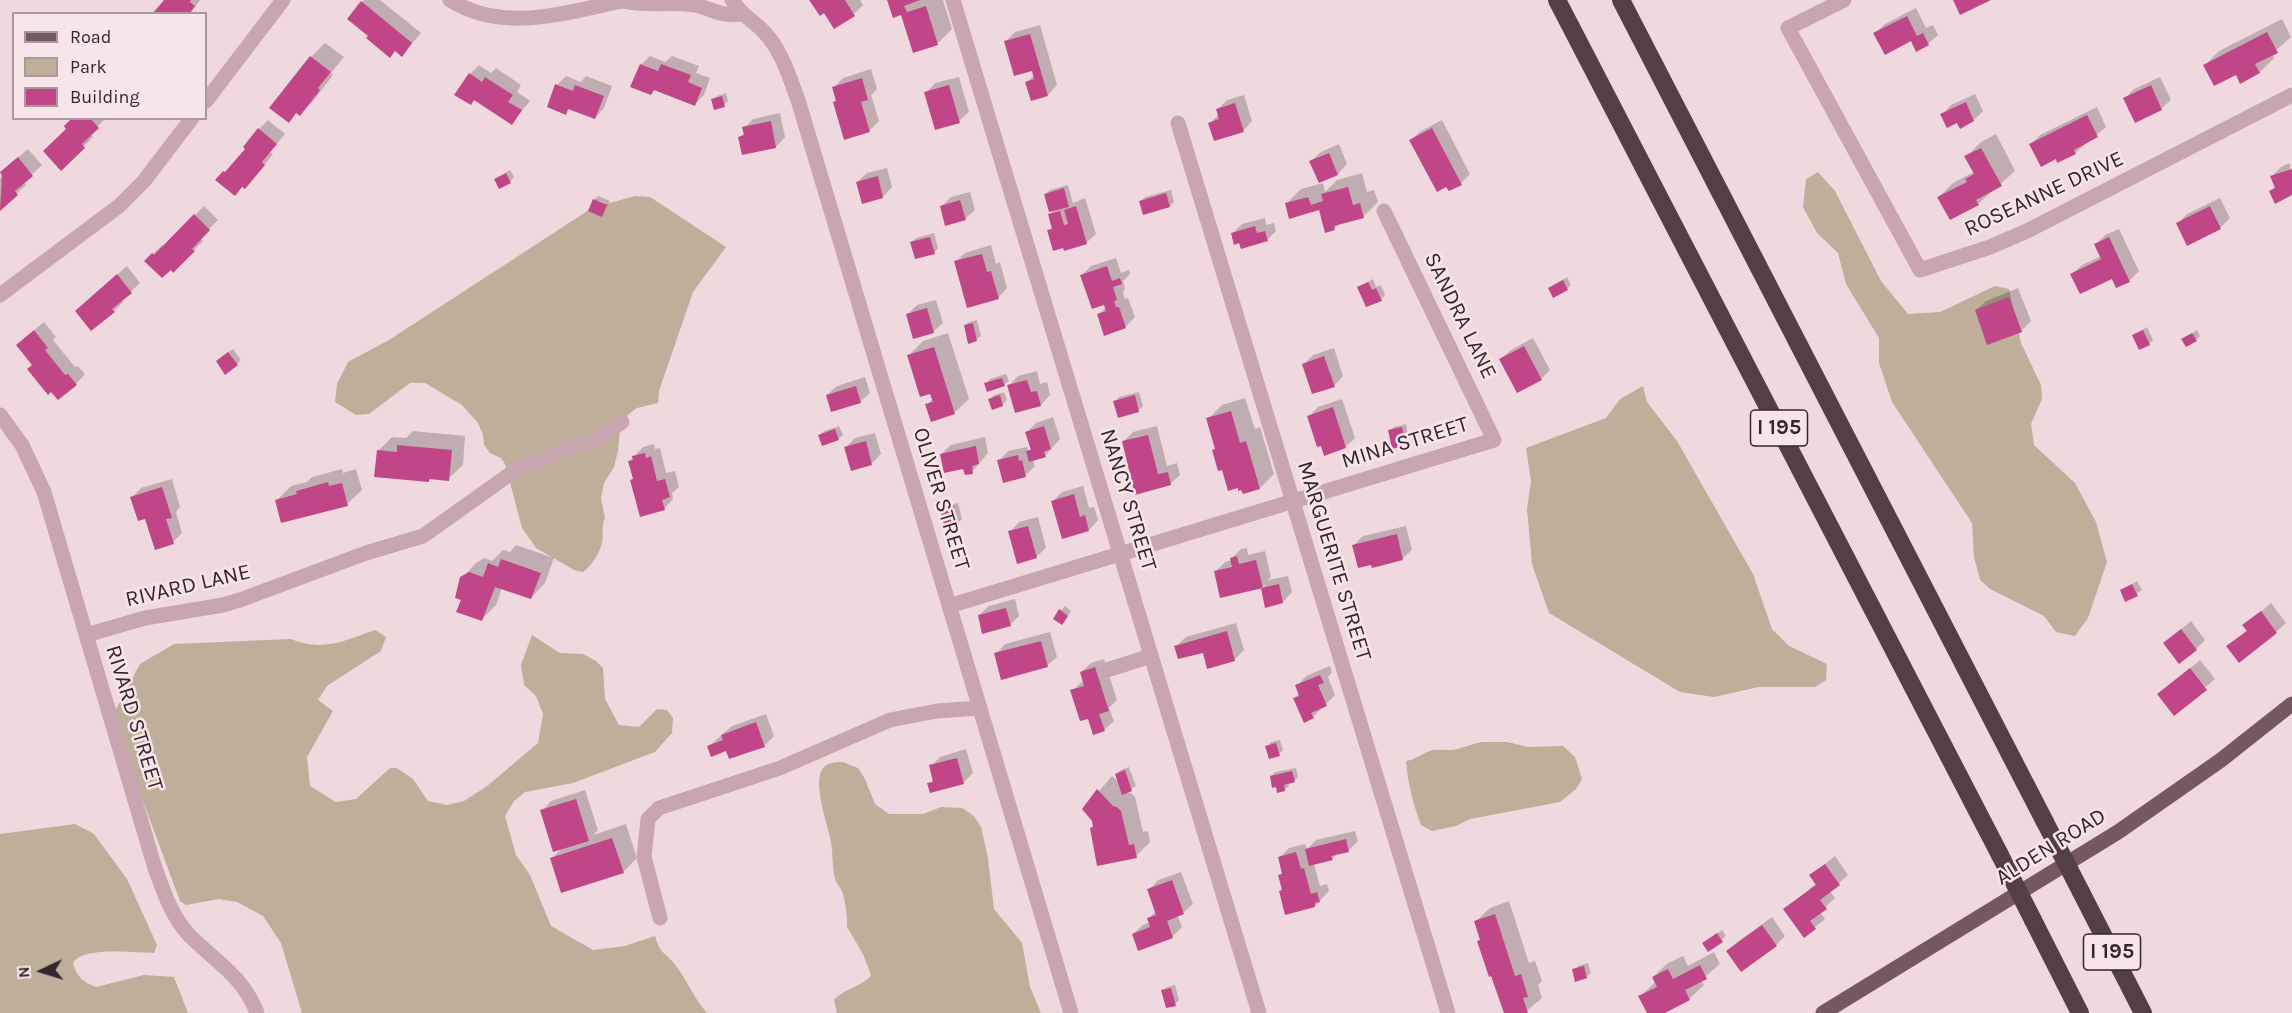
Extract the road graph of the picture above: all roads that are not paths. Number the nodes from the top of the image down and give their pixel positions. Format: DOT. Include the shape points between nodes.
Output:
graph roads {
  1 [pos="283,0"];
  2 [pos="450,0"];
  3 [pos="623,0"];
  4 [pos="732,0"];
  5 [pos="953,0"];
  6 [pos="1557,0"];
  7 [pos="1621,0"];
  8 [pos="1632,0"];
  9 [pos="1844,0"];
  10 [pos="741,14"];
  11 [pos="1655,68"];
  12 [pos="2292,95"];
  13 [pos="207,100"];
  14 [pos="190,120"];
  15 [pos="1178,123"];
  16 [pos="1384,211"];
  17 [pos="0,295"];
  18 [pos="0,415"];
  19 [pos="622,422"];
  20 [pos="1494,440"];
  21 [pos="1293,501"];
  22 [pos="1120,554"];
  23 [pos="949,606"];
  24 [pos="86,634"];
  25 [pos="1151,656"];
  26 [pos="1107,670"];
  27 [pos="2292,704"];
  28 [pos="980,708"];
  29 [pos="660,918"];
  30 [pos="257,1013"];
  31 [pos="1071,1013"];
  32 [pos="1259,1013"];
  33 [pos="1448,1013"];
  34 [pos="1823,1013"];
  35 [pos="2080,1013"];
  36 [pos="2144,1013"];
  1 -- 13 [label="street"];
  2 -- 3 [label="street" via="483,15 518,19"];
  3 -- 10 [label="street" via="637,5 683,4 727,16"];
  4 -- 10 [label="street, OLIVER STREET"];
  5 -- 22 [label="street, NANCY STREET"];
  6 -- 35 [label="highway, I 195, bridge"];
  7 -- 11 [label="highway, I 195"];
  8 -- 11 [label="highway"];
  9 -- 12 [label="street, ROSEANNE DRIVE" via="1788,28 1920,270 2027,231"];
  10 -- 23 [label="street, OLIVER STREET" via="770,39 789,75"];
  11 -- 36 [label="highway, I 195, bridge"];
  14 -- 17 [label="street" via="144,181 118,206"];
  15 -- 21 [label="street, MARGUERITE STREET"];
  16 -- 20 [label="street, SANDRA LANE"];
  18 -- 24 [label="street, RIVARD STREET" via="38,476"];
  19 -- 24 [label="street, RIVARD LANE" via="597,439 520,467 423,536 223,605 145,618"];
  20 -- 21 [label="street, MINA STREET"];
  21 -- 22 [label="street, MINA STREET"];
  21 -- 33 [label="street, MARGUERITE STREET"];
  22 -- 23 [label="street, MINA STREET"];
  22 -- 25 [label="street, NANCY STREET"];
  23 -- 28 [label="street, OLIVER STREET"];
  24 -- 30 [label="street, RIVARD STREET" via="166,899 191,936 235,975"];
  25 -- 26 [label="street"];
  25 -- 32 [label="street, NANCY STREET"];
  27 -- 34 [label="main road, ALDEN ROAD" via="2221,760 2118,832"];
  28 -- 29 [label="street" via="890,720 780,768 659,808 648,819 644,857"];
  28 -- 31 [label="street, OLIVER STREET"];
}
